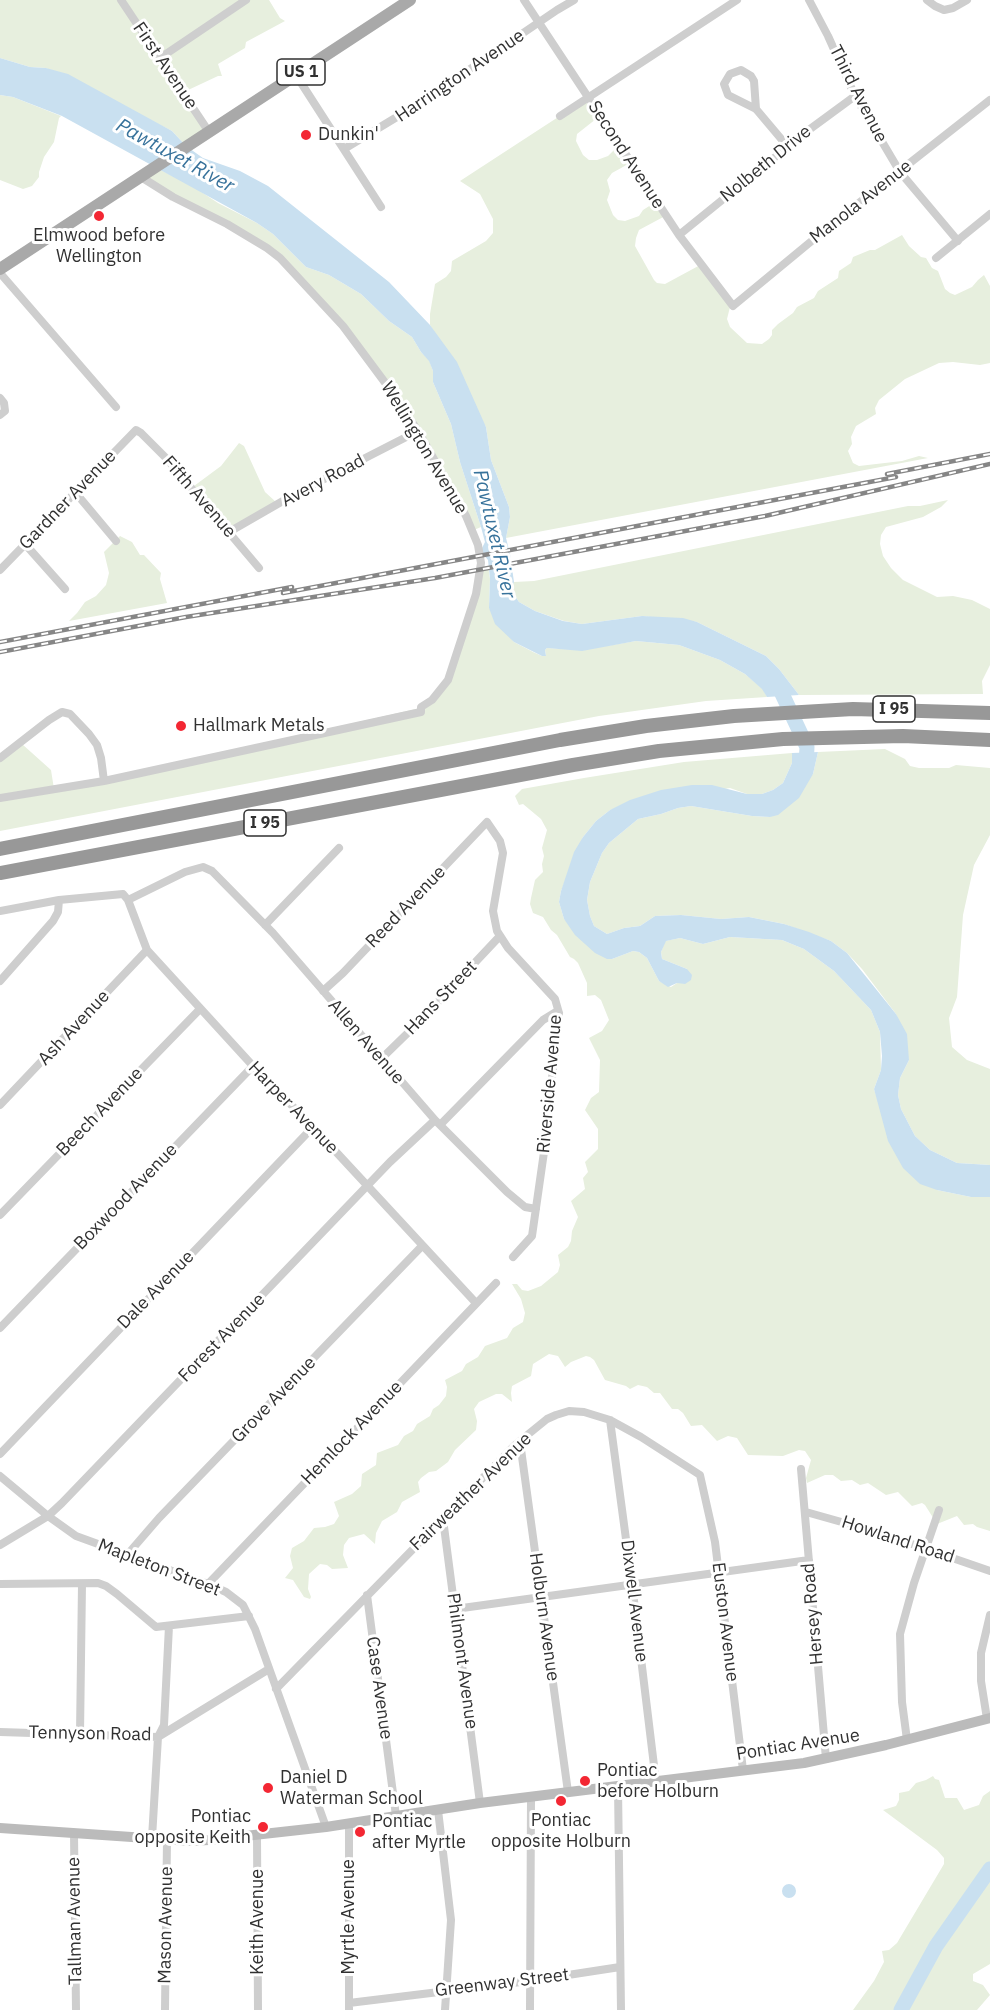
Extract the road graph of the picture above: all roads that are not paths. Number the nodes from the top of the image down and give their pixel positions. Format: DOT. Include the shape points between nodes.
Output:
graph roads {
  1 [pos="121,0"];
  2 [pos="246,0"];
  3 [pos="410,0"];
  4 [pos="524,0"];
  5 [pos="574,0"];
  6 [pos="737,0"];
  7 [pos="809,0"];
  8 [pos="927,0"];
  9 [pos="967,0"];
  10 [pos="539,22"];
  11 [pos="160,58"];
  12 [pos="296,75"];
  13 [pos="855,96"];
  14 [pos="588,97"];
  15 [pos="990,100"];
  16 [pos="756,109"];
  17 [pos="561,116"];
  18 [pos="209,132"];
  19 [pos="788,147"];
  20 [pos="344,149"];
  21 [pos="900,172"];
  22 [pos="144,175"];
  23 [pos="381,207"];
  24 [pos="990,214"];
  25 [pos="679,235"];
  26 [pos="958,241"];
  27 [pos="936,258"];
  28 [pos="0,271"];
  29 [pos="733,306"];
  30 [pos="2,402"];
  31 [pos="116,407"];
  32 [pos="0,415"];
  33 [pos="136,430"];
  34 [pos="418,431"];
  35 [pos="75,492"];
  36 [pos="229,532"];
  37 [pos="116,541"];
  38 [pos="25,544"];
  39 [pos="259,568"];
  40 [pos="0,570"];
  41 [pos="65,589"];
  42 [pos="990,713"];
  43 [pos="990,740"];
  44 [pos="0,758"];
  45 [pos="104,781"];
  46 [pos="0,798"];
  47 [pos="339,848"];
  48 [pos="0,849"];
  49 [pos="0,873"];
  50 [pos="59,900"];
  51 [pos="128,900"];
  52 [pos="0,911"];
  53 [pos="265,925"];
  54 [pos="499,937"];
  55 [pos="147,950"];
  56 [pos="0,981"];
  57 [pos="323,991"];
  58 [pos="200,1009"];
  59 [pos="560,1013"];
  60 [pos="381,1059"];
  61 [pos="253,1066"];
  62 [pos="0,1105"];
  63 [pos="438,1122"];
  64 [pos="313,1126"];
  65 [pos="367,1186"];
  66 [pos="536,1209"];
  67 [pos="0,1215"];
  68 [pos="422,1246"];
  69 [pos="513,1257"];
  70 [pos="496,1283"];
  71 [pos="476,1303"];
  72 [pos="0,1328"];
  73 [pos="610,1420"];
  74 [pos="520,1442"];
  75 [pos="0,1454"];
  76 [pos="801,1469"];
  77 [pos="700,1475"];
  78 [pos="0,1476"];
  79 [pos="939,1510"];
  80 [pos="806,1512"];
  81 [pos="48,1516"];
  82 [pos="443,1519"];
  83 [pos="0,1545"];
  84 [pos="926,1549"];
  85 [pos="127,1555"];
  86 [pos="809,1560"];
  87 [pos="990,1571"];
  88 [pos="718,1572"];
  89 [pos="0,1584"];
  90 [pos="82,1584"];
  91 [pos="208,1584"];
  92 [pos="632,1584"];
  93 [pos="367,1595"];
  94 [pos="541,1596"];
  95 [pos="455,1609"];
  96 [pos="990,1615"];
  97 [pos="249,1616"];
  98 [pos="169,1626"];
  99 [pos="269,1669"];
  100 [pos="276,1689"];
  101 [pos="989,1719"];
  102 [pos="0,1732"];
  103 [pos="80,1734"];
  104 [pos="158,1737"];
  105 [pos="907,1740"];
  106 [pos="826,1759"];
  107 [pos="743,1770"];
  108 [pos="656,1782"];
  109 [pos="618,1787"];
  110 [pos="568,1792"];
  111 [pos="531,1798"];
  112 [pos="480,1803"];
  113 [pos="438,1810"];
  114 [pos="396,1816"];
  115 [pos="349,1823"];
  116 [pos="326,1827"];
  117 [pos="0,1828"];
  118 [pos="74,1833"];
  119 [pos="257,1835"];
  120 [pos="152,1838"];
  121 [pos="167,1839"];
  122 [pos="620,1967"];
  123 [pos="529,1981"];
  124 [pos="447,1991"];
  125 [pos="349,2006"];
  126 [pos="76,2010"];
  127 [pos="165,2010"];
  128 [pos="258,2010"];
  129 [pos="445,2010"];
  130 [pos="530,2010"];
  131 [pos="621,2010"];
  1 -- 11 [label="street, First Avenue"];
  2 -- 11 [label="street"];
  3 -- 12 [label="main road, US 1"];
  4 -- 10 [label="street, Second Avenue"];
  5 -- 10 [label="street, Harrington Avenue"];
  6 -- 14 [label="street"];
  7 -- 13 [label="street, Third Avenue"];
  8 -- 9 [label="street" via="944,10"];
  10 -- 14 [label="street, Second Avenue"];
  10 -- 20 [label="street, Harrington Avenue" via="412,109"];
  11 -- 18 [label="street, First Avenue"];
  12 -- 18 [label="main road, US 1"];
  12 -- 20 [label="street"];
  13 -- 19 [label="street, Nolbeth Drive"];
  13 -- 21 [label="street, Third Avenue"];
  14 -- 17 [label="street"];
  14 -- 25 [label="street, Second Avenue"];
  15 -- 21 [label="street, Manola Avenue"];
  16 -- 16 [label="street" via="751,76 741,70 730,74 724,84 728,95"];
  16 -- 19 [label="street"];
  18 -- 22 [label="main road, US 1"];
  19 -- 25 [label="street, Nolbeth Drive"];
  20 -- 23 [label="street"];
  21 -- 26 [label="street, Third Avenue"];
  21 -- 29 [label="street, Manola Avenue"];
  22 -- 28 [label="main road, US 1"];
  22 -- 34 [label="street, Wellington Avenue" via="173,197 251,237 280,258 343,326"];
  24 -- 26 [label="street"];
  25 -- 29 [label="street, Second Avenue"];
  26 -- 27 [label="street"];
  28 -- 31 [label="street"];
  30 -- 32 [label="street" via="4,411"];
  33 -- 35 [label="street, Gardner Avenue"];
  33 -- 36 [label="street, Fifth Avenue" via="166,458"];
  34 -- 36 [label="street, Avery Road"];
  34 -- 45 [label="street, Wellington Avenue" via="473,531 481,563 472,609 443,689 421,707 421,712"];
  35 -- 37 [label="street"];
  35 -- 38 [label="street, Gardner Avenue"];
  36 -- 39 [label="street, Fifth Avenue"];
  38 -- 40 [label="street, Gardner Avenue"];
  38 -- 41 [label="street"];
  42 -- 48 [label="highway, I 95" via="804,711 603,732"];
  43 -- 49 [label="highway, I 95" via="903,736 783,739 616,757"];
  44 -- 45 [label="street" via="62,712 70,714 97,745"];
  45 -- 46 [label="street, Wellington Avenue"];
  47 -- 53 [label="street"];
  50 -- 51 [label="street" via="123,894"];
  50 -- 52 [label="street"];
  50 -- 56 [label="street" via="53,921"];
  51 -- 53 [label="street, Allen Avenue" via="203,867 212,871"];
  51 -- 55 [label="street, Harper Avenue"];
  53 -- 57 [label="street, Allen Avenue"];
  54 -- 57 [label="street, Reed Avenue" via="493,911 503,853 487,822"];
  54 -- 59 [label="street, Riverside Avenue" via="555,999"];
  54 -- 60 [label="street, Hans Street"];
  55 -- 58 [label="street, Harper Avenue"];
  55 -- 62 [label="street, Ash Avenue"];
  57 -- 60 [label="street, Allen Avenue"];
  58 -- 61 [label="street, Harper Avenue"];
  58 -- 67 [label="street, Beech Avenue"];
  59 -- 63 [label="street, Forest Avenue" via="543,1020"];
  59 -- 66 [label="street, Riverside Avenue"];
  60 -- 63 [label="street, Allen Avenue"];
  61 -- 64 [label="street, Harper Avenue"];
  61 -- 72 [label="street, Boxwood Avenue"];
  63 -- 65 [label="street, Forest Avenue"];
  63 -- 66 [label="street, Allen Avenue" via="507,1192 525,1207"];
  64 -- 65 [label="street, Harper Avenue"];
  64 -- 75 [label="street, Dale Avenue"];
  65 -- 68 [label="street, Harper Avenue"];
  65 -- 81 [label="street, Forest Avenue"];
  66 -- 69 [label="street, Riverside Avenue" via="531,1236"];
  68 -- 71 [label="street, Harper Avenue"];
  68 -- 85 [label="street, Grove Avenue"];
  70 -- 71 [label="street, Hemlock Avenue"];
  71 -- 91 [label="street, Hemlock Avenue"];
  73 -- 74 [label="street, Fairweather Avenue" via="569,1411 547,1419"];
  73 -- 77 [label="street, Fairweather Avenue"];
  73 -- 92 [label="street, Dixwell Avenue"];
  74 -- 82 [label="street, Fairweather Avenue"];
  74 -- 94 [label="street, Holburn Avenue"];
  76 -- 80 [label="street, Hersey Road"];
  77 -- 88 [label="street, Euston Avenue"];
  78 -- 81 [label="street, Mapleton Street"];
  79 -- 84 [label="street"];
  80 -- 84 [label="street, Howland Road"];
  80 -- 86 [label="street, Hersey Road"];
  81 -- 83 [label="street, Forest Avenue"];
  81 -- 85 [label="street, Mapleton Street" via="83,1539"];
  82 -- 93 [label="street, Fairweather Avenue"];
  82 -- 95 [label="street, Philmont Avenue"];
  84 -- 87 [label="street, Howland Road"];
  84 -- 105 [label="street" via="900,1634"];
  85 -- 91 [label="street, Mapleton Street"];
  86 -- 88 [label="street"];
  86 -- 106 [label="street, Hersey Road"];
  88 -- 92 [label="street"];
  88 -- 107 [label="street, Euston Avenue"];
  89 -- 90 [label="street"];
  90 -- 98 [label="street" via="106,1586 151,1624"];
  90 -- 103 [label="street"];
  91 -- 97 [label="street, Mapleton Street" via="238,1600"];
  92 -- 94 [label="street"];
  92 -- 108 [label="street, Dixwell Avenue"];
  93 -- 100 [label="street, Fairweather Avenue"];
  93 -- 114 [label="street, Case Avenue"];
  94 -- 95 [label="street"];
  94 -- 110 [label="street, Holburn Avenue"];
  95 -- 112 [label="street, Philmont Avenue"];
  96 -- 101 [label="street" via="981,1653 981,1681"];
  97 -- 98 [label="street"];
  97 -- 99 [label="street, Mapleton Street"];
  98 -- 104 [label="street" via="164,1725"];
  99 -- 100 [label="street, Mapleton Street"];
  99 -- 104 [label="street, Tennyson Road"];
  100 -- 116 [label="street, Mapleton Street"];
  101 -- 105 [label="main road, Pontiac Avenue"];
  102 -- 103 [label="street, Tennyson Road"];
  103 -- 104 [label="street, Tennyson Road"];
  104 -- 120 [label="street"];
  105 -- 106 [label="main road, Pontiac Avenue"];
  106 -- 107 [label="main road, Pontiac Avenue"];
  107 -- 108 [label="main road, Pontiac Avenue"];
  108 -- 109 [label="main road, Pontiac Avenue"];
  109 -- 110 [label="main road, Pontiac Avenue"];
  109 -- 122 [label="street"];
  110 -- 111 [label="main road, Pontiac Avenue"];
  111 -- 112 [label="main road, Pontiac Avenue"];
  111 -- 123 [label="street"];
  112 -- 113 [label="main road, Pontiac Avenue"];
  113 -- 114 [label="main road, Pontiac Avenue"];
  113 -- 124 [label="street" via="451,1920"];
  114 -- 115 [label="main road, Pontiac Avenue"];
  115 -- 116 [label="main road, Pontiac Avenue"];
  115 -- 125 [label="street, Myrtle Avenue"];
  116 -- 119 [label="main road, Pontiac Avenue"];
  117 -- 118 [label="main road, Pontiac Avenue"];
  118 -- 120 [label="main road, Pontiac Avenue"];
  118 -- 126 [label="street, Tallman Avenue"];
  119 -- 121 [label="main road, Pontiac Avenue"];
  119 -- 128 [label="street, Keith Avenue"];
  120 -- 121 [label="main road, Pontiac Avenue"];
  121 -- 127 [label="street, Mason Avenue"];
  122 -- 123 [label="street, Greenway Street"];
  122 -- 131 [label="street"];
  123 -- 124 [label="street, Greenway Street"];
  123 -- 130 [label="street"];
  124 -- 125 [label="street, Greenway Street"];
  124 -- 129 [label="street"];
}
